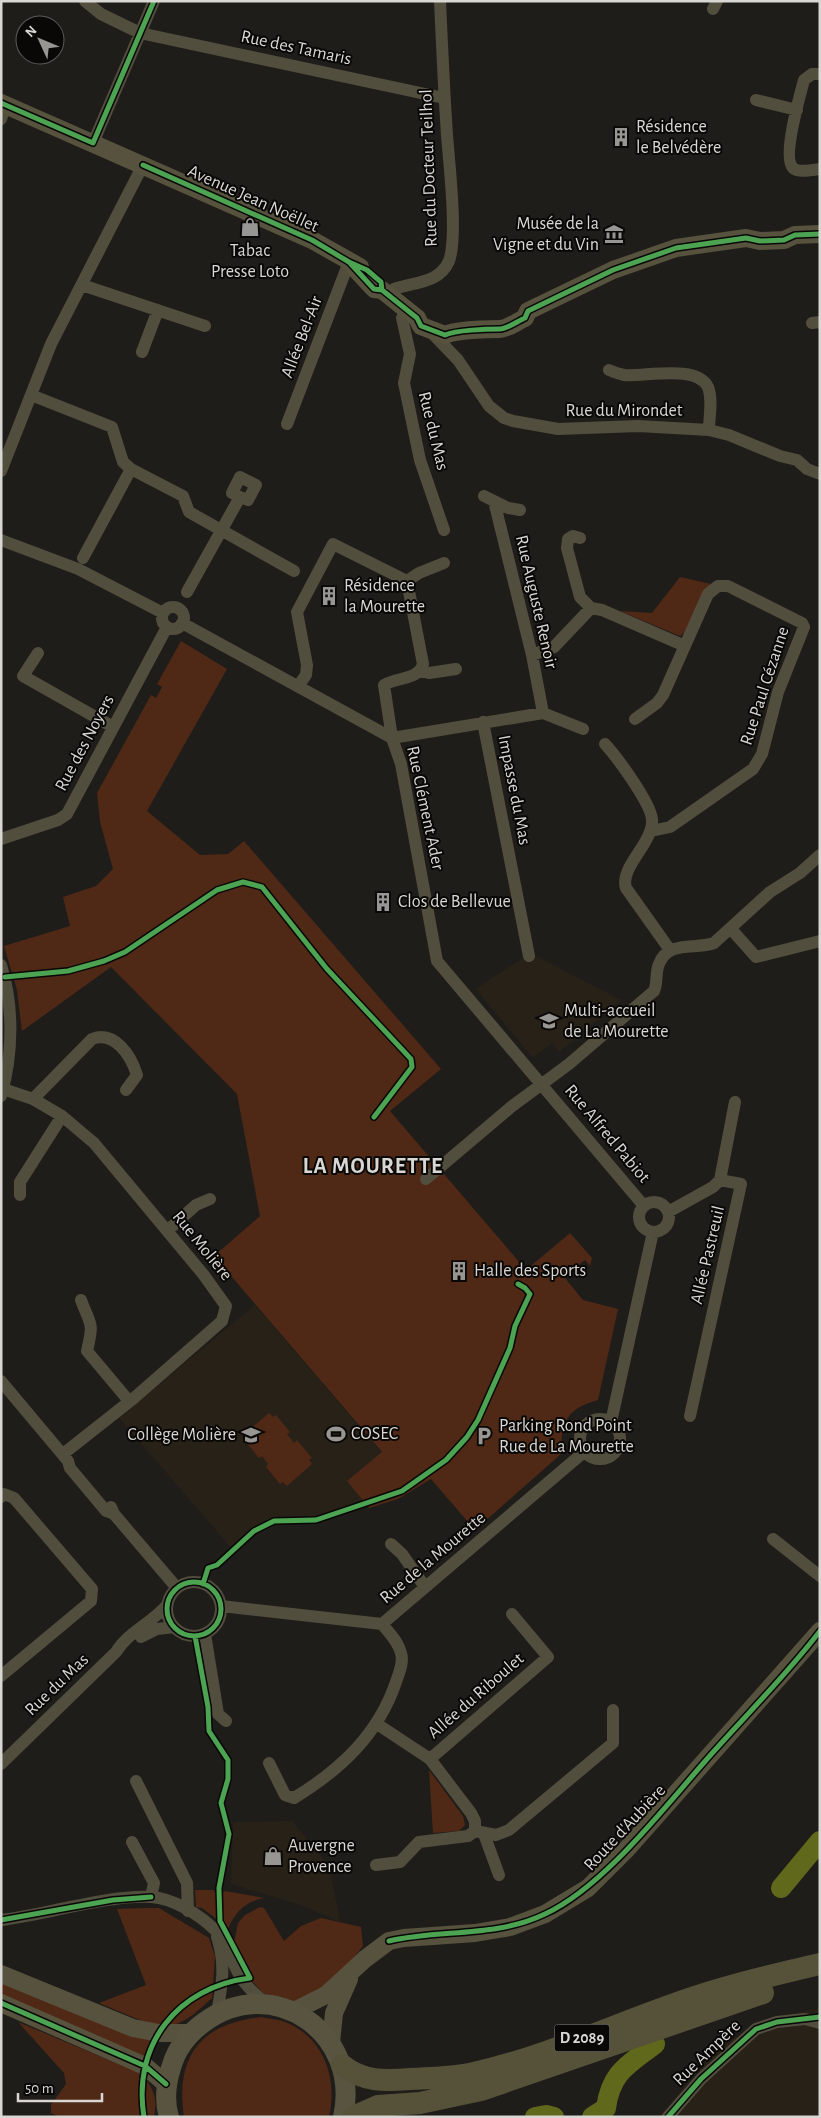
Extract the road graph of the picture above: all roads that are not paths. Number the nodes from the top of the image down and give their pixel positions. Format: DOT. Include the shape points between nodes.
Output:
graph roads {
  1 [pos="85,1"];
  2 [pos="154,1"];
  3 [pos="440,1"];
  4 [pos="140,33"];
  5 [pos="820,74"];
  6 [pos="444,98"];
  7 [pos="756,100"];
  8 [pos="3,109"];
  9 [pos="797,110"];
  10 [pos="96,136"];
  11 [pos="143,165"];
  12 [pos="820,170"];
  13 [pos="820,234"];
  14 [pos="348,262"];
  15 [pos="82,285"];
  16 [pos="386,293"];
  17 [pos="158,310"];
  18 [pos="418,319"];
  19 [pos="205,326"];
  20 [pos="452,332"];
  21 [pos="142,352"];
  22 [pos="452,353"];
  23 [pos="609,370"];
  24 [pos="30,395"];
  25 [pos="288,424"];
  26 [pos="709,430"];
  27 [pos="131,469"];
  28 [pos="1,471"];
  29 [pos="820,474"];
  30 [pos="248,480"];
  31 [pos="520,510"];
  32 [pos="221,530"];
  33 [pos="444,530"];
  34 [pos="574,538"];
  35 [pos="1,540"];
  36 [pos="84,558"];
  37 [pos="444,563"];
  38 [pos="294,571"];
  39 [pos="407,581"];
  40 [pos="187,592"];
  41 [pos="591,608"];
  42 [pos="163,613"];
  43 [pos="182,623"];
  44 [pos="167,627"];
  45 [pos="685,646"];
  46 [pos="38,653"];
  47 [pos="532,655"];
  48 [pos="456,669"];
  49 [pos="422,671"];
  50 [pos="298,686"];
  51 [pos="543,713"];
  52 [pos="635,719"];
  53 [pos="483,722"];
  54 [pos="113,727"];
  55 [pos="583,729"];
  56 [pos="392,738"];
  57 [pos="605,744"];
  58 [pos="651,831"];
  59 [pos="1,839"];
  60 [pos="820,855"];
  61 [pos="731,929"];
  62 [pos="820,941"];
  63 [pos="670,950"];
  64 [pos="529,956"];
  65 [pos="1,965"];
  66 [pos="542,1085"];
  67 [pos="126,1090"];
  68 [pos="2,1093"];
  69 [pos="33,1099"];
  70 [pos="735,1102"];
  71 [pos="62,1116"];
  72 [pos="426,1180"];
  73 [pos="720,1180"];
  74 [pos="20,1195"];
  75 [pos="210,1199"];
  76 [pos="644,1206"];
  77 [pos="668,1212"];
  78 [pos="167,1231"];
  79 [pos="653,1232"];
  80 [pos="81,1300"];
  81 [pos="1,1381"];
  82 [pos="129,1401"];
  83 [pos="690,1416"];
  84 [pos="611,1422"];
  85 [pos="584,1452"];
  86 [pos="66,1458"];
  87 [pos="1,1497"];
  88 [pos="773,1539"];
  89 [pos="391,1544"];
  90 [pos="820,1576"];
  91 [pos="425,1587"];
  92 [pos="177,1588"];
  93 [pos="167,1605"];
  94 [pos="221,1606"];
  95 [pos="512,1614"];
  96 [pos="382,1624"];
  97 [pos="174,1628"];
  98 [pos="820,1631"];
  99 [pos="205,1634"];
  100 [pos="116,1652"];
  101 [pos="1,1676"];
  102 [pos="613,1710"];
  103 [pos="226,1721"];
  104 [pos="377,1724"];
  105 [pos="430,1759"];
  106 [pos="270,1763"];
  107 [pos="1,1764"];
  108 [pos="136,1781"];
  109 [pos="480,1833"];
  110 [pos="132,1842"];
  111 [pos="376,1865"];
  112 [pos="498,1875"];
  113 [pos="152,1897"];
  114 [pos="188,1911"];
  115 [pos="1,1920"];
  116 [pos="215,1930"];
  117 [pos="820,1964"];
  118 [pos="1,1974"];
  119 [pos="352,1974"];
  120 [pos="820,1979"];
  121 [pos="1,2003"];
  122 [pos="266,2004"];
  123 [pos="294,2011"];
  124 [pos="217,2012"];
  125 [pos="820,2023"];
  126 [pos="189,2033"];
  127 [pos="331,2043"];
  128 [pos="342,2065"];
  129 [pos="166,2084"];
  130 [pos="166,2115"];
  131 [pos="343,2117"];
  132 [pos="353,2117"];
  133 [pos="668,2117"];
  1 -- 4 [label="street, Rue des Tamaris" via="101,14"];
  2 -- 4 [label="street"];
  3 -- 6 [label="street, Rue du Docteur Teilhol"];
  4 -- 6 [label="street, Rue des Tamaris"];
  4 -- 10 [label="street"];
  5 -- 9 [label="street" via="812,74 804,80"];
  6 -- 16 [label="street, Rue du Docteur Teilhol" via="452,199 448,262 437,275 424,282"];
  7 -- 9 [label="street"];
  8 -- 10 [label="main road, Avenue Jean Noëllet"];
  9 -- 12 [label="street" via="790,144 790,164 798,171"];
  10 -- 11 [label="main road, Avenue Jean Noëllet"];
  11 -- 14 [label="main road, Avenue Jean Noëllet" via="312,240"];
  11 -- 15 [label="street"];
  13 -- 20 [label="main road, Avenue Jean Noëllet" via="760,242 746,238 676,248 642,258 528,311 521,309 498,320 491,328"];
  14 -- 16 [label="main road, Avenue Jean Noëllet" via="374,289"];
  14 -- 25 [label="street, Allée Bel-Air"];
  15 -- 17 [label="street"];
  15 -- 24 [label="street" via="51,344"];
  16 -- 18 [label="main road, Avenue Jean Noëllet"];
  17 -- 19 [label="street"];
  17 -- 21 [label="street"];
  18 -- 20 [label="main road, Avenue Jean Noëllet" via="449,326"];
  18 -- 22 [label="street, Rue du Mirondet"];
  18 -- 33 [label="street, Rue du Mas" via="402,318 410,354 404,383 420,460"];
  20 -- 22 [label="street"];
  22 -- 26 [label="street, Rue du Mirondet" via="489,406 513,422 558,429 638,426"];
  23 -- 26 [label="street" via="624,375 685,374 698,377 707,386 710,400"];
  24 -- 27 [label="street" via="112,427 123,462"];
  24 -- 28 [label="street"];
  26 -- 29 [label="street, Rue du Mirondet" via="791,458"];
  27 -- 32 [label="street" via="183,496 190,512"];
  27 -- 36 [label="street"];
  30 -- 32 [label="street" via="240,477 232,493 240,497"];
  31 -- 47 [label="street, Rue Auguste Renoir" via="489,499"];
  32 -- 38 [label="street"];
  32 -- 40 [label="street"];
  34 -- 41 [label="street" via="567,548 580,597"];
  35 -- 42 [label="street" via="78,569"];
  37 -- 39 [label="street"];
  39 -- 49 [label="street"];
  39 -- 50 [label="street" via="333,544 297,612 307,665 306,675"];
  41 -- 45 [label="street"];
  41 -- 47 [label="street" via="554,647"];
  42 -- 43 [label="street" via="170,607 179,609 183,614"];
  42 -- 44 [label="street" via="162,620"];
  43 -- 44 [label="street" via="176,628"];
  43 -- 50 [label="street, Rue Clément Ader"];
  44 -- 54 [label="street, Rue des Noyers"];
  45 -- 52 [label="street, Rue Paul Cézanne" via="663,696"];
  45 -- 58 [label="street, Rue Paul Cézanne" via="708,594 718,586 728,586 802,623 804,627 778,692 762,754 753,769 670,828"];
  46 -- 54 [label="street" via="23,676"];
  47 -- 51 [label="street, Rue Auguste Renoir"];
  48 -- 49 [label="street"];
  49 -- 56 [label="street" via="384,685"];
  50 -- 56 [label="street, Rue Clément Ader"];
  51 -- 53 [label="street"];
  51 -- 55 [label="street"];
  53 -- 56 [label="street, Impasse du Mas"];
  53 -- 64 [label="street, Impasse du Mas"];
  54 -- 59 [label="street, Rue des Noyers" via="64,817"];
  56 -- 66 [label="street, Rue Clément Ader" via="401,764 437,961"];
  57 -- 58 [label="street" via="645,803 652,817"];
  58 -- 63 [label="street" via="624,883"];
  60 -- 61 [label="street" via="800,873 770,892"];
  61 -- 62 [label="street" via="756,957"];
  61 -- 63 [label="street" via="704,947 685,946"];
  63 -- 66 [label="street" via="659,964 654,991"];
  65 -- 68 [label="street" via="10,1036"];
  66 -- 72 [label="street" via="511,1107"];
  66 -- 76 [label="street, Rue Alfred Pabiot"];
  67 -- 69 [label="street" via="137,1075 132,1060 112,1039 102,1035 92,1039"];
  68 -- 69 [label="street, Rue Molière"];
  69 -- 71 [label="street, Rue Molière"];
  70 -- 73 [label="street"];
  71 -- 74 [label="street" via="20,1182"];
  71 -- 78 [label="street, Rue Molière" via="94,1143"];
  73 -- 77 [label="street, Allée Pastreuil"];
  73 -- 83 [label="street, Allée Pastreuil" via="742,1184"];
  75 -- 78 [label="street" via="196,1205"];
  76 -- 77 [label="street" via="657,1203"];
  76 -- 79 [label="street" via="640,1222"];
  77 -- 79 [label="street" via="666,1226"];
  78 -- 82 [label="street, Rue Molière" via="221,1296 226,1313 222,1321"];
  79 -- 84 [label="street"];
  80 -- 82 [label="street" via="92,1328 87,1351"];
  81 -- 86 [label="street"];
  82 -- 86 [label="street, Rue Molière"];
  84 -- 85 [label="street" via="599,1419 584,1426 580,1436"];
  84 -- 85 [label="street" via="620,1438 616,1450 603,1459 593,1458"];
  85 -- 91 [label="street, Rue de la Mourette"];
  86 -- 92 [label="street" via="75,1464"];
  87 -- 101 [label="street" via="4,1494 14,1498 92,1589 91,1601"];
  88 -- 90 [label="street"];
  89 -- 91 [label="street"];
  91 -- 96 [label="street, Rue de la Mourette"];
  92 -- 93 [label="street"];
  92 -- 94 [label="street" via="189,1582 203,1584 215,1592"];
  93 -- 97 [label="street" via="168,1618"];
  93 -- 100 [label="street, Rue du Mas" via="153,1621 121,1643"];
  94 -- 96 [label="street, Rue de la Mourette"];
  94 -- 99 [label="street" via="219,1619"];
  95 -- 105 [label="street, Allée du Riboulet" via="548,1657"];
  96 -- 104 [label="street" via="402,1654 392,1692"];
  97 -- 99 [label="street" via="189,1636"];
  97 -- 100 [label="street, Rue du Mas" via="149,1632 126,1649"];
  98 -- 119 [label="main road, Route d'Aubière" via="626,1850 588,1888 545,1914 510,1927 389,1941 364,1959"];
  99 -- 103 [label="street" via="218,1714"];
  100 -- 107 [label="street, Rue du Mas"];
  102 -- 109 [label="street" via="613,1743 509,1830 496,1835"];
  104 -- 105 [label="street"];
  104 -- 106 [label="street" via="331,1773 294,1798 285,1795"];
  105 -- 109 [label="street" via="471,1813"];
  108 -- 114 [label="street" via="186,1883"];
  109 -- 111 [label="street" via="419,1842 400,1862"];
  109 -- 112 [label="street"];
  110 -- 113 [label="street" via="154,1883"];
  113 -- 114 [label="street"];
  113 -- 115 [label="street" via="113,1900"];
  114 -- 116 [label="street"];
  116 -- 122 [label="street" via="228,1946 242,1979"];
  116 -- 124 [label="street" via="221,1948 223,1983"];
  117 -- 128 [label="highway, D 2089" via="693,1997 526,2059 473,2073 379,2080 360,2077"];
  118 -- 126 [label="main road" via="133,2028 159,2033"];
  119 -- 123 [label="main road, Route d'Aubière" via="326,1995"];
  119 -- 127 [label="main road, Route d'Aubière" via="334,2013"];
  120 -- 132 [label="highway, D 2089" via="777,1988 702,2012 481,2090 420,2103 378,2106"];
  121 -- 129 [label="main road" via="145,2066"];
  122 -- 123 [label="main road"];
  122 -- 124 [label="main road" via="241,2005"];
  123 -- 127 [label="main road" via="315,2024"];
  124 -- 126 [label="main road"];
  125 -- 133 [label="street, Rue Ampère" via="805,2018 777,2022 756,2030 701,2079"];
  126 -- 129 [label="main road" via="174,2057"];
  127 -- 128 [label="main road"];
  128 -- 131 [label="main road" via="346,2084"];
  129 -- 130 [label="main road"];
}
